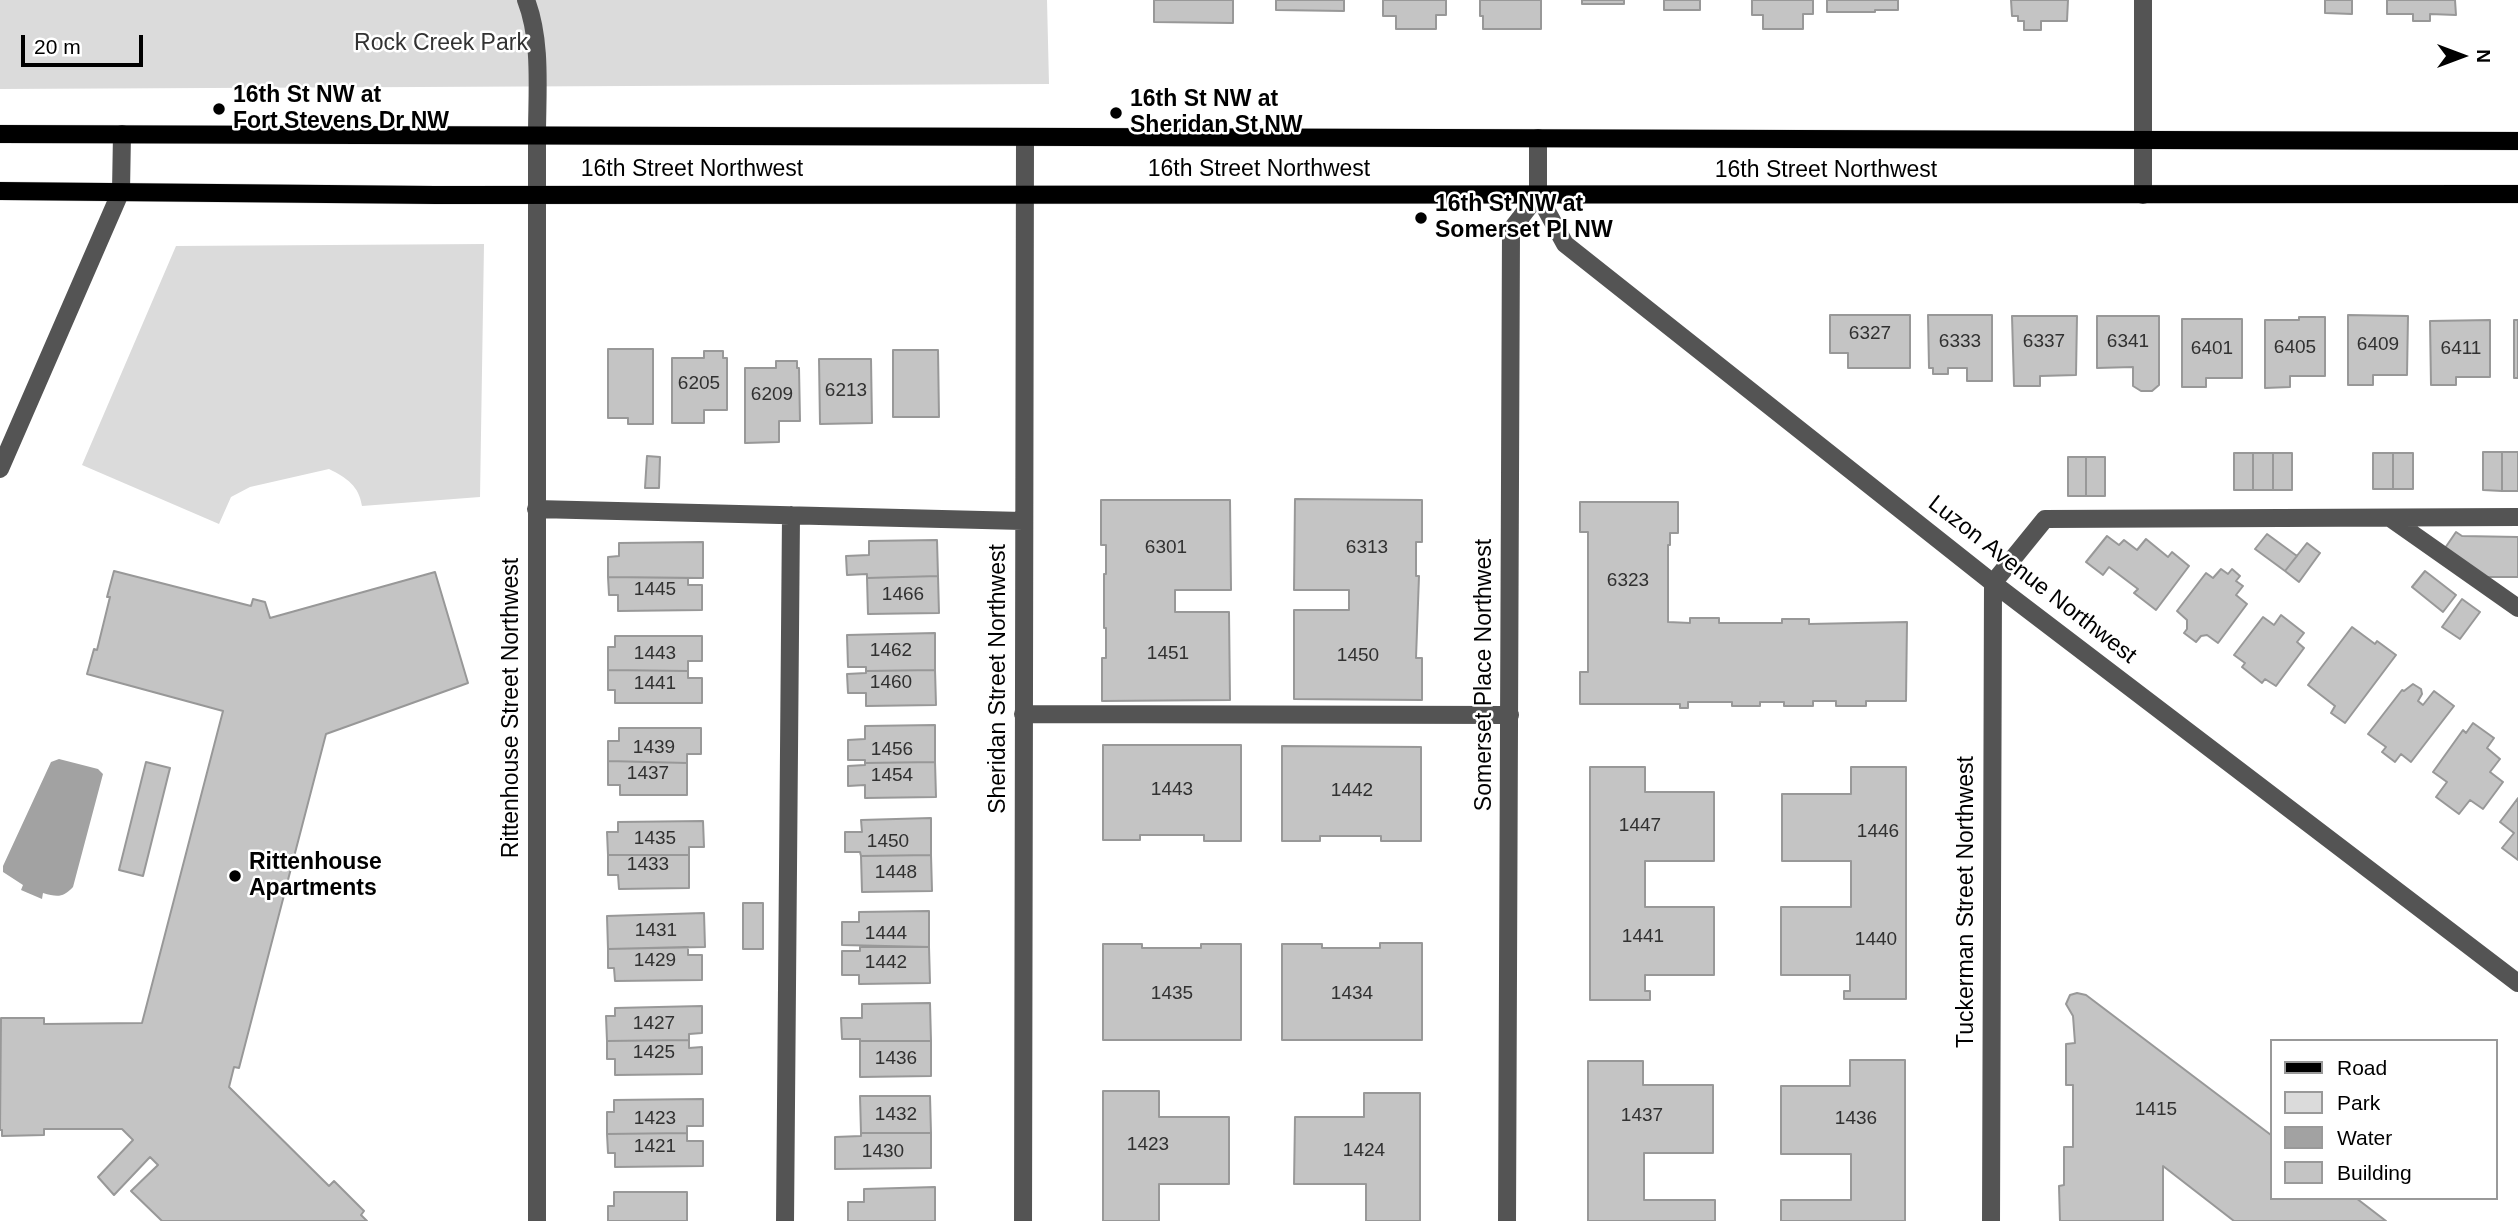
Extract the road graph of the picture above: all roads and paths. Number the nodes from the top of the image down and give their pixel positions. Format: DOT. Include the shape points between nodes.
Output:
graph roads {
  1 [pos="526,0"];
  2 [pos="2143,0"];
  3 [pos="0,134"];
  4 [pos="122,134"];
  5 [pos="537,135"];
  6 [pos="1026,137"];
  7 [pos="1538,138"];
  8 [pos="2143,140"];
  9 [pos="2518,141"];
  10 [pos="0,191"];
  11 [pos="121,191"];
  12 [pos="2518,194"];
  13 [pos="537,195"];
  14 [pos="1026,195"];
  15 [pos="1538,195"];
  16 [pos="2143,195"];
  17 [pos="0,469"];
  18 [pos="536,509"];
  19 [pos="791,515"];
  20 [pos="2518,517"];
  21 [pos="2390,518"];
  22 [pos="1023,521"];
  23 [pos="1993,583"];
  24 [pos="2518,608"];
  25 [pos="1023,714"];
  26 [pos="1510,715"];
  27 [pos="2518,983"];
  28 [pos="537,1221"];
  29 [pos="785,1221"];
  30 [pos="1023,1221"];
  31 [pos="1507,1221"];
  32 [pos="1991,1221"];
  1 -- 5 [label="street, Rittenhouse Street Northwest" via="536,57"];
  2 -- 8 [label="street"];
  3 -- 4 [label="main road, 16th Street Northwest"];
  4 -- 5 [label="main road, 16th Street Northwest"];
  4 -- 11 [label="street"];
  5 -- 6 [label="main road, 16th Street Northwest"];
  5 -- 13 [label="street, Rittenhouse Street Northwest"];
  6 -- 7 [label="main road, 16th Street Northwest"];
  6 -- 14 [label="street, Sheridan Street Northwest"];
  7 -- 8 [label="main road, 16th Street Northwest"];
  7 -- 15 [label="street"];
  8 -- 9 [label="main road, 16th Street Northwest"];
  8 -- 16 [label="street"];
  10 -- 11 [label="main road, 16th Street Northwest"];
  11 -- 13 [label="main road, 16th Street Northwest"];
  11 -- 17 [label="street"];
  12 -- 16 [label="main road, 16th Street Northwest"];
  13 -- 14 [label="main road, 16th Street Northwest"];
  13 -- 18 [label="street, Rittenhouse Street Northwest"];
  14 -- 15 [label="main road, 16th Street Northwest"];
  14 -- 22 [label="street, Sheridan Street Northwest"];
  15 -- 16 [label="main road, 16th Street Northwest"];
  15 -- 23 [label="street, Luzon Avenue Northwest" via="1565,244"];
  15 -- 26 [label="street, Somerset Place Northwest" via="1511,230"];
  18 -- 19 [label="street"];
  18 -- 28 [label="street, Rittenhouse Street Northwest"];
  19 -- 22 [label="street"];
  19 -- 29 [label="street"];
  20 -- 21 [label="street"];
  21 -- 23 [label="street" via="2045,520"];
  21 -- 24 [label="street"];
  22 -- 25 [label="street, Sheridan Street Northwest"];
  23 -- 27 [label="street, Luzon Avenue Northwest"];
  23 -- 32 [label="street, Tuckerman Street Northwest"];
  25 -- 26 [label="street"];
  25 -- 30 [label="street, Sheridan Street Northwest"];
  26 -- 31 [label="street, Somerset Place Northwest"];
}
